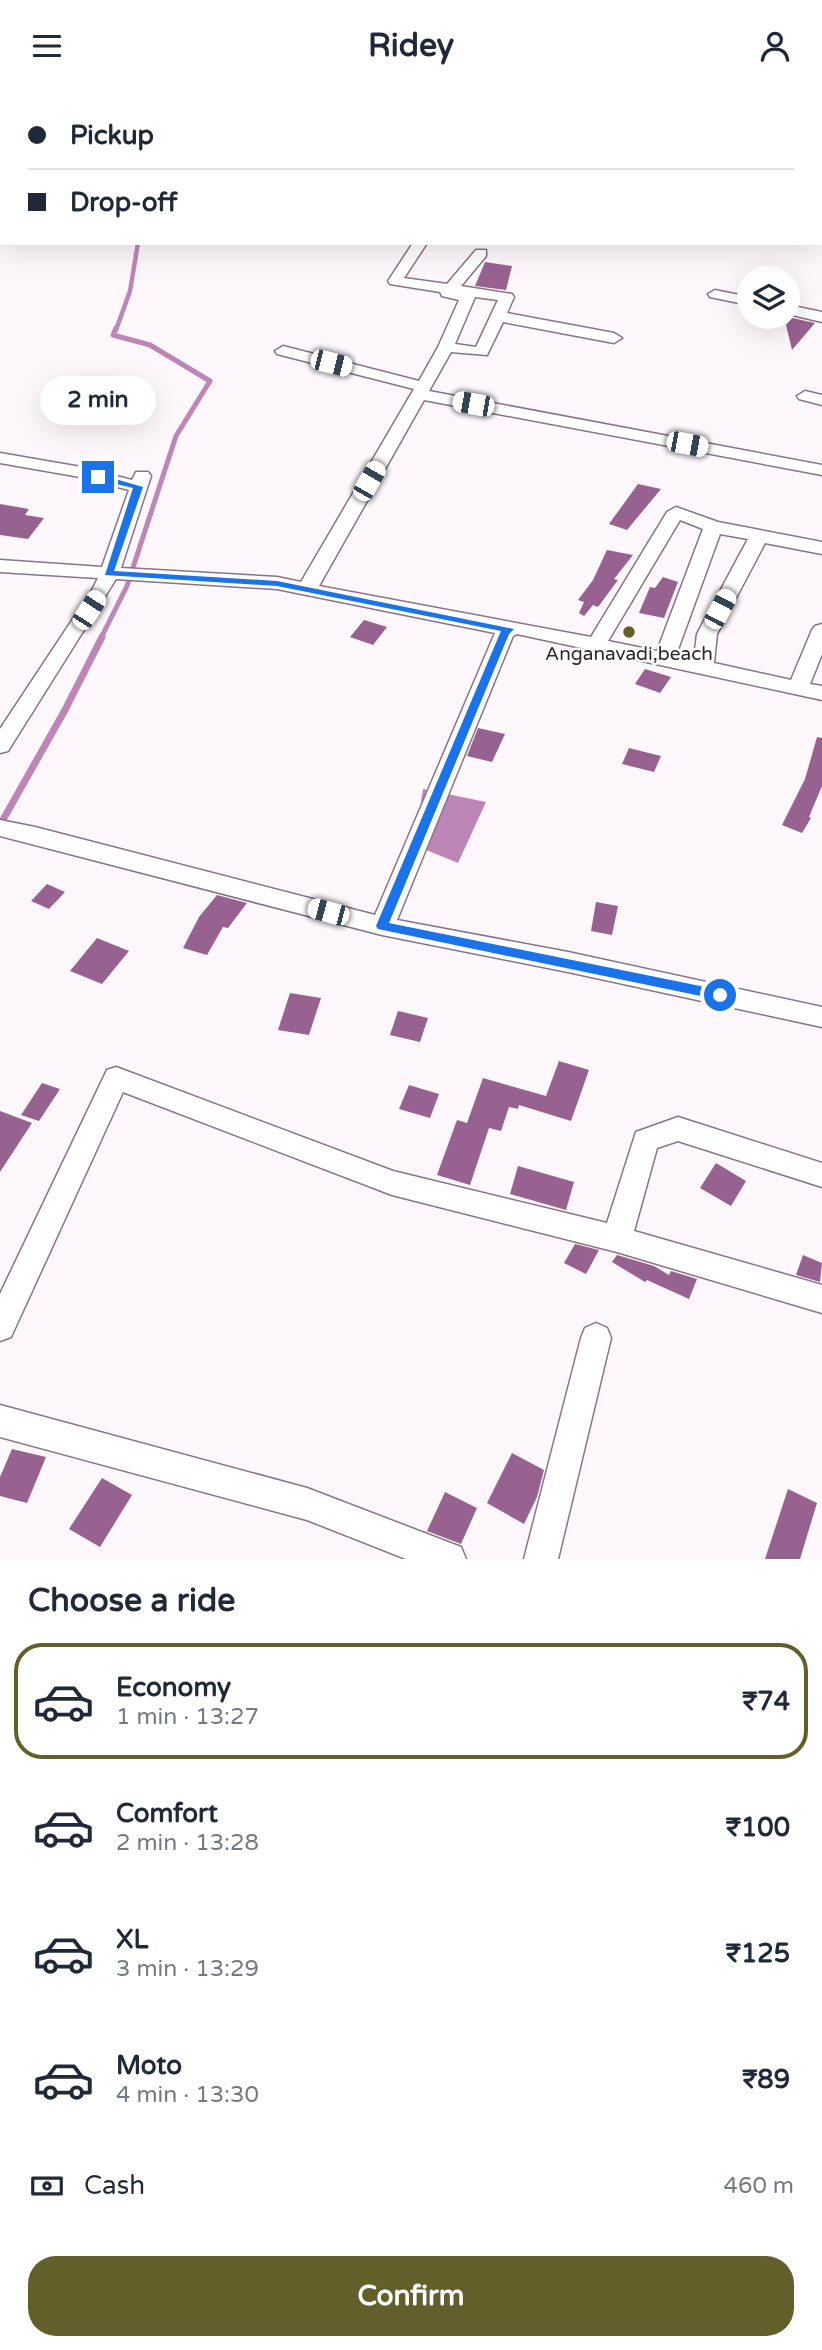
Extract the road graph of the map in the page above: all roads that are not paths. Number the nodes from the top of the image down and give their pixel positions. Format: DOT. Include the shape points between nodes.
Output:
graph roads {
  1 [pos="419,245"];
  2 [pos="481,253"];
  3 [pos="450,289"];
  4 [pos="715,294"];
  5 [pos="737,299"];
  6 [pos="800,312"];
  7 [pos="498,316"];
  8 [pos="822,317"];
  9 [pos="614,338"];
  10 [pos="446,347"];
  11 [pos="283,351"];
  12 [pos="422,391"];
  13 [pos="0,458"];
  14 [pos="822,470"];
  15 [pos="140,481"];
  16 [pos="713,527"];
  17 [pos="759,536"];
  18 [pos="822,548"];
  19 [pos="0,566"];
  20 [pos="109,573"];
  21 [pos="307,589"];
  22 [pos="509,629"];
  23 [pos="822,630"];
  24 [pos="596,645"];
  25 [pos="664,660"];
  26 [pos="703,668"];
  27 [pos="798,688"];
  28 [pos="822,693"];
  29 [pos="0,746"];
  30 [pos="0,828"];
  31 [pos="382,926"];
  32 [pos="822,1017"];
  33 [pos="822,1175"];
  34 [pos="617,1239"];
  35 [pos="822,1299"];
  36 [pos="0,1327"];
  37 [pos="596,1338"];
  38 [pos="0,1422"];
  39 [pos="449,1559"];
  40 [pos="541,1559"];
  1 -- 3 [label="street" via="395,281"];
  2 -- 3 [label="street"];
  3 -- 7 [label="street" via="506,297"];
  3 -- 10 [label="street" via="447,293 468,297"];
  4 -- 5 [label="street"];
  6 -- 8 [label="street"];
  7 -- 9 [label="street"];
  7 -- 10 [label="street" via="481,352"];
  10 -- 12 [label="street"];
  11 -- 12 [label="street"];
  12 -- 14 [label="street"];
  12 -- 21 [label="street"];
  13 -- 15 [label="street"];
  15 -- 20 [label="street"];
  16 -- 17 [label="street"];
  16 -- 24 [label="street" via="676,512"];
  16 -- 25 [label="street"];
  17 -- 18 [label="street"];
  17 -- 26 [label="street" via="707,633"];
  19 -- 20 [label="street"];
  20 -- 21 [label="street" via="277,583"];
  20 -- 29 [label="street"];
  21 -- 22 [label="street"];
  22 -- 24 [label="street"];
  22 -- 31 [label="street"];
  23 -- 27 [label="street"];
  24 -- 25 [label="street"];
  25 -- 26 [label="street"];
  26 -- 27 [label="street"];
  27 -- 28 [label="street"];
  30 -- 31 [label="street"];
  31 -- 32 [label="street"];
  33 -- 34 [label="street" via="678,1129 646,1140"];
  34 -- 35 [label="street"];
  34 -- 36 [label="street" via="392,1182 116,1078"];
  37 -- 40 [label="street"];
  38 -- 39 [label="street" via="307,1504"];
}
